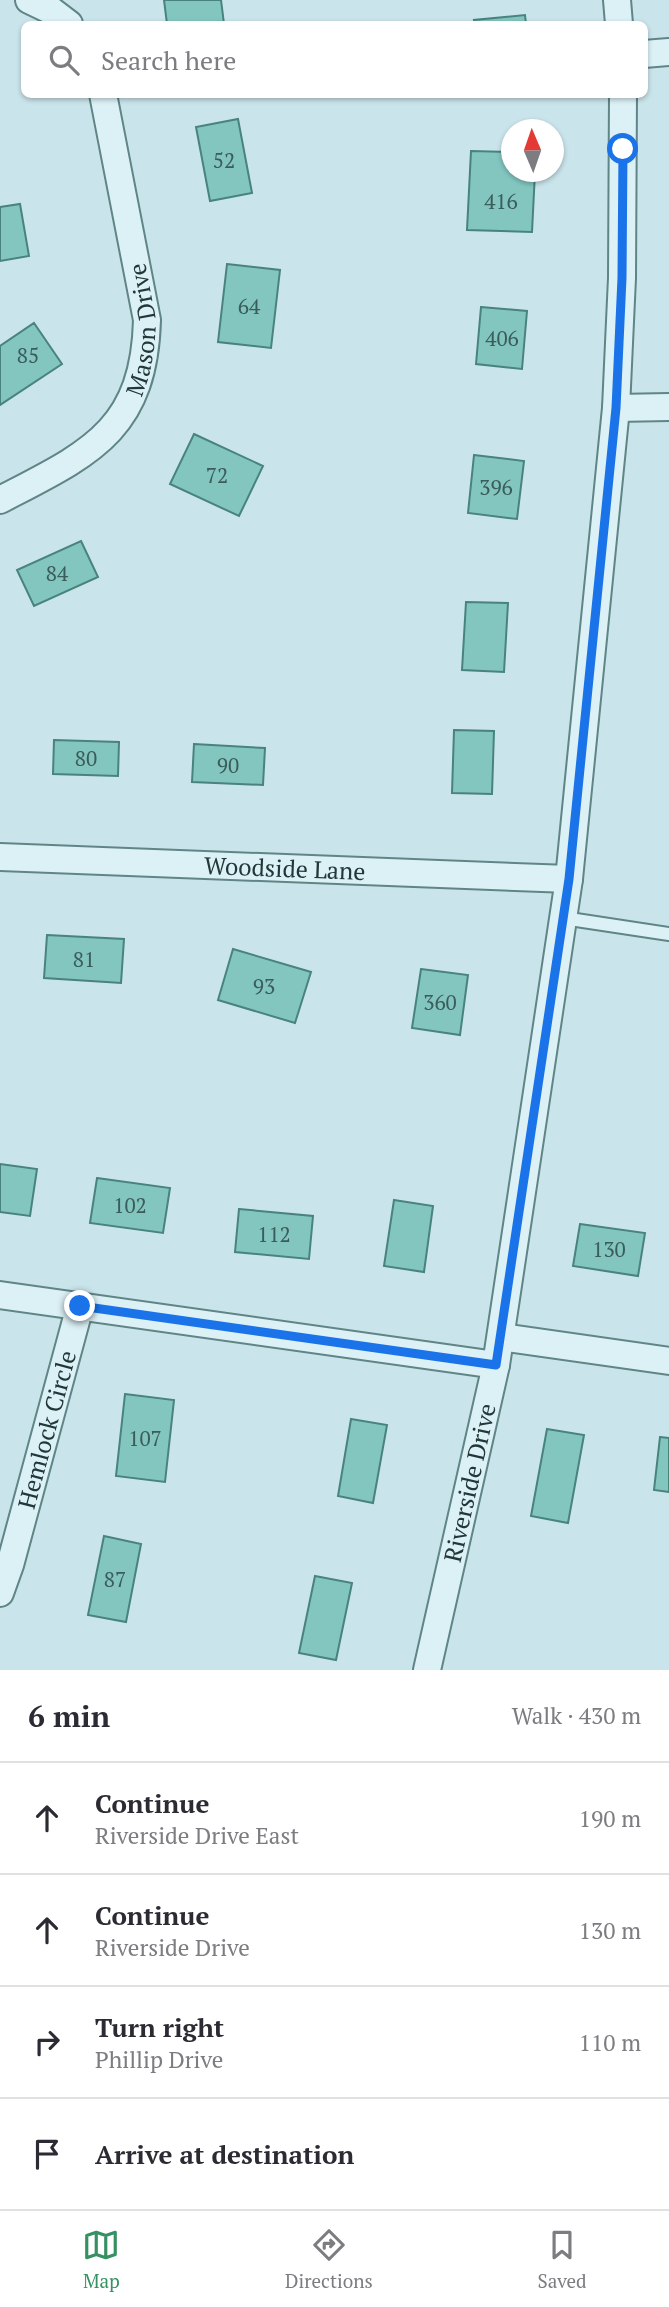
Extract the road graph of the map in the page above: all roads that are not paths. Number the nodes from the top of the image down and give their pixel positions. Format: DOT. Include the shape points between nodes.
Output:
graph roads {
  1 [pos="29,0"];
  2 [pos="617,0"];
  3 [pos="65,21"];
  4 [pos="619,21"];
  5 [pos="669,52"];
  6 [pos="648,54"];
  7 [pos="104,98"];
  8 [pos="623,98"];
  9 [pos="669,407"];
  10 [pos="616,408"];
  11 [pos="0,500"];
  12 [pos="0,857"];
  13 [pos="569,879"];
  14 [pos="564,918"];
  15 [pos="669,934"];
  16 [pos="0,1294"];
  17 [pos="80,1306"];
  18 [pos="501,1337"];
  19 [pos="669,1361"];
  20 [pos="496,1365"];
  21 [pos="0,1593"];
  22 [pos="426,1670"];
  1 -- 3 [label="street"];
  2 -- 4 [label="street"];
  5 -- 6 [label="street"];
  7 -- 11 [label="street, Mason Drive" via="147,320 139,380 126,409 85,454"];
  8 -- 10 [label="street, Riverside Drive"];
  9 -- 10 [label="street"];
  10 -- 13 [label="street, Riverside Drive"];
  12 -- 13 [label="street, Woodside Lane"];
  13 -- 14 [label="street, Riverside Drive"];
  14 -- 15 [label="lane"];
  14 -- 18 [label="street, Riverside Drive"];
  16 -- 17 [label="street"];
  17 -- 20 [label="street"];
  17 -- 21 [label="street, Hemlock Circle"];
  18 -- 19 [label="street"];
  18 -- 20 [label="street, Riverside Drive"];
  20 -- 22 [label="street, Riverside Drive"];
}
